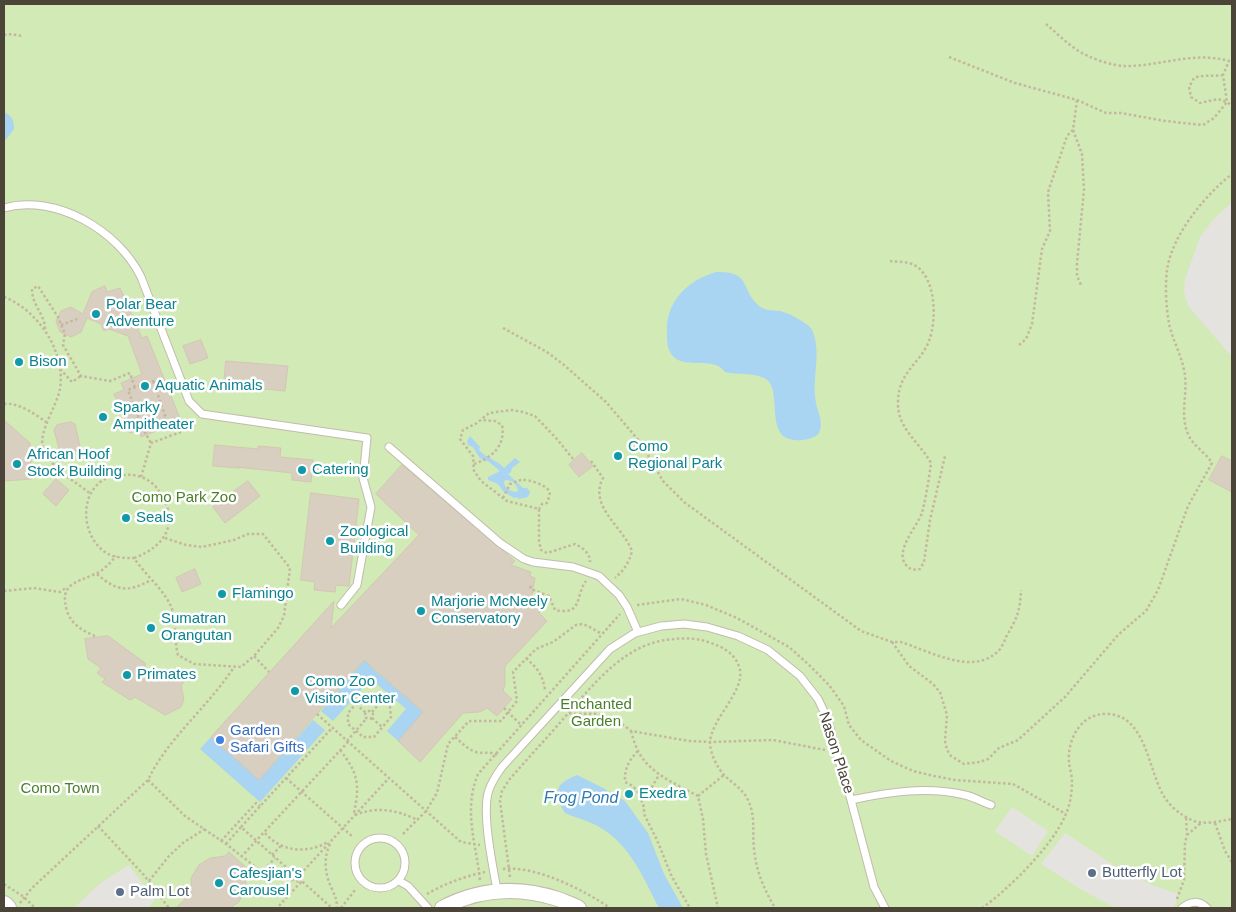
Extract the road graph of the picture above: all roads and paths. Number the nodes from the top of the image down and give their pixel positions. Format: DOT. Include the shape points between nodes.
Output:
graph roads {
  1 [pos="1046,24"];
  2 [pos="4,35"];
  3 [pos="23,36"];
  4 [pos="950,57"];
  5 [pos="1223,75"];
  6 [pos="1077,100"];
  7 [pos="1227,102"];
  8 [pos="1232,106"];
  9 [pos="1073,130"];
  10 [pos="1232,174"];
  11 [pos="4,208"];
  12 [pos="890,261"];
  13 [pos="1081,285"];
  14 [pos="4,298"];
  15 [pos="80,318"];
  16 [pos="62,325"];
  17 [pos="503,328"];
  18 [pos="45,331"];
  19 [pos="1019,345"];
  20 [pos="60,369"];
  21 [pos="81,376"];
  22 [pos="135,388"];
  23 [pos="4,404"];
  24 [pos="481,420"];
  25 [pos="46,422"];
  26 [pos="142,427"];
  27 [pos="181,432"];
  28 [pos="151,443"];
  29 [pos="389,447"];
  30 [pos="945,456"];
  31 [pos="573,459"];
  32 [pos="591,461"];
  33 [pos="474,464"];
  34 [pos="142,477"];
  35 [pos="91,494"];
  36 [pos="503,498"];
  37 [pos="539,509"];
  38 [pos="164,537"];
  39 [pos="116,556"];
  40 [pos="134,558"];
  41 [pos="592,573"];
  42 [pos="97,574"];
  43 [pos="151,580"];
  44 [pos="609,585"];
  45 [pos="68,586"];
  46 [pos="530,586"];
  47 [pos="4,590"];
  48 [pos="1021,590"];
  49 [pos="341,605"];
  50 [pos="627,607"];
  51 [pos="638,632"];
  52 [pos="602,634"];
  53 [pos="95,636"];
  54 [pos="892,642"];
  55 [pos="254,656"];
  56 [pos="526,658"];
  57 [pos="234,667"];
  58 [pos="269,672"];
  59 [pos="545,690"];
  60 [pos="382,700"];
  61 [pos="356,704"];
  62 [pos="504,708"];
  63 [pos="372,712"];
  64 [pos="508,712"];
  65 [pos="366,713"];
  66 [pos="569,713"];
  67 [pos="317,714"];
  68 [pos="372,718"];
  69 [pos="366,719"];
  70 [pos="522,726"];
  71 [pos="382,727"];
  72 [pos="332,728"];
  73 [pos="356,730"];
  74 [pos="631,732"];
  75 [pos="455,737"];
  76 [pos="347,742"];
  77 [pos="710,742"];
  78 [pos="340,750"];
  79 [pos="638,750"];
  80 [pos="836,752"];
  81 [pos="496,755"];
  82 [pos="659,775"];
  83 [pos="724,775"];
  84 [pos="286,778"];
  85 [pos="388,779"];
  86 [pos="148,780"];
  87 [pos="301,792"];
  88 [pos="698,796"];
  89 [pos="641,798"];
  90 [pos="851,800"];
  91 [pos="991,805"];
  92 [pos="260,806"];
  93 [pos="426,810"];
  94 [pos="1066,814"];
  95 [pos="354,815"];
  96 [pos="1186,817"];
  97 [pos="1232,819"];
  98 [pos="418,820"];
  99 [pos="1202,822"];
  100 [pos="1215,822"];
  101 [pos="98,826"];
  102 [pos="241,827"];
  103 [pos="342,828"];
  104 [pos="205,829"];
  105 [pos="265,832"];
  106 [pos="403,834"];
  107 [pos="1187,835"];
  108 [pos="353,837"];
  109 [pos="258,840"];
  110 [pos="331,840"];
  111 [pos="221,841"];
  112 [pos="226,844"];
  113 [pos="475,845"];
  114 [pos="281,846"];
  115 [pos="489,846"];
  116 [pos="274,856"];
  117 [pos="241,858"];
  118 [pos="1232,862"];
  119 [pos="262,872"];
  120 [pos="297,878"];
  121 [pos="149,881"];
  122 [pos="399,881"];
  123 [pos="301,882"];
  124 [pos="4,884"];
  125 [pos="355,890"];
  126 [pos="497,890"];
  127 [pos="512,890"];
  128 [pos="482,894"];
  129 [pos="24,897"];
  130 [pos="1176,901"];
  131 [pos="4,905"];
  132 [pos="7,908"];
  133 [pos="35,908"];
  134 [pos="169,908"];
  135 [pos="277,908"];
  136 [pos="332,908"];
  137 [pos="339,908"];
  138 [pos="428,908"];
  139 [pos="442,908"];
  140 [pos="579,908"];
  141 [pos="690,908"];
  142 [pos="718,908"];
  143 [pos="775,908"];
  144 [pos="885,908"];
  145 [pos="982,908"];
  146 [pos="1182,908"];
  147 [pos="1207,908"];
  1 -- 5 [label="path" via="1087,56 1106,63 1124,66 1184,58 1216,58 1229,61"];
  2 -- 3 [label="path"];
  4 -- 6 [label="path" via="1015,83"];
  5 -- 7 [label="path"];
  5 -- 7 [label="path" via="1203,74 1194,78 1189,87 1191,97 1200,103 1218,99"];
  6 -- 7 [label="path" via="1106,113 1203,125 1214,118"];
  6 -- 9 [label="path"];
  7 -- 8 [label="path"];
  9 -- 13 [label="path" via="1082,154 1084,190 1077,263"];
  9 -- 19 [label="path" via="1048,192 1050,231 1042,248 1032,324 1026,339"];
  10 -- 54 [label="path" via="1201,205 1184,228 1174,246 1168,270 1169,323 1186,384 1184,422 1196,447 1212,463 1188,506 1158,590 1146,611 1118,635 1065,697 1018,740 999,748 988,759 971,764 957,761 947,750 947,715 940,692 909,666"];
  11 -- 49 [label="lane" via="35,205 54,208 74,215 107,235 121,248 134,262 141,277 189,401 202,414 367,438 363,478 371,506 357,585"];
  12 -- 30 [label="path" via="915,265 927,278 933,296 928,343 902,379 898,399 902,425 931,463 922,514 902,552 904,563 914,570 920,569 924,562"];
  14 -- 18 [label="path" via="26,310"];
  15 -- 16 [label="path"];
  16 -- 18 [label="path" via="38,286 32,289 32,299 45,322"];
  16 -- 21 [label="path" via="65,334 63,345"];
  17 -- 54 [label="path" via="546,352 606,402 642,443 663,481 684,502 861,631"];
  18 -- 20 [label="path"];
  20 -- 21 [label="path" via="72,382"];
  20 -- 25 [label="path" via="60,388"];
  21 -- 22 [label="path" via="110,381 130,373"];
  22 -- 26 [label="path" via="128,390"];
  22 -- 26 [label="path" via="152,381 166,418"];
  23 -- 25 [label="path" via="19,407"];
  24 -- 31 [label="path" via="489,412 498,410 535,416"];
  24 -- 33 [label="path" via="463,430 460,439 473,456"];
  24 -- 33 [label="path" via="502,425 503,435 495,451 484,461"];
  25 -- 35 [label="path" via="42,444 48,457 58,470"];
  26 -- 28 [label="path"];
  27 -- 28 [label="path"];
  28 -- 34 [label="path"];
  29 -- 41 [label="lane" via="500,543 524,558"];
  32 -- 44 [label="path" via="603,478 599,496 601,504 632,551 624,570"];
  33 -- 36 [label="path" via="478,477"];
  34 -- 35 [label="path" via="116,475 102,481"];
  34 -- 38 [label="path" via="155,486 167,504 168,530"];
  35 -- 39 [label="path" via="86,509 86,525 92,540"];
  36 -- 37 [label="path" via="506,502"];
  36 -- 37 [label="path" via="510,484 528,480 549,490 550,497"];
  37 -- 41 [label="path" via="541,550 546,552 575,544 584,548 590,558"];
  38 -- 40 [label="path" via="156,547"];
  38 -- 55 [label="path" via="202,547 248,534 263,534 290,568 284,616"];
  39 -- 40 [label="path"];
  39 -- 42 [label="path"];
  40 -- 43 [label="path"];
  41 -- 44 [label="lane"];
  41 -- 46 [label="path" via="582,588 578,603 569,611 555,610 550,596 530,589"];
  42 -- 43 [label="path" via="119,589 131,590"];
  42 -- 45 [label="path"];
  43 -- 57 [label="path" via="172,608 178,655 194,664"];
  44 -- 50 [label="lane"];
  45 -- 47 [label="path" via="60,592 33,588"];
  45 -- 53 [label="path" via="64,600 69,619"];
  48 -- 54 [label="path" via="1018,615 997,653 977,663 959,662 902,642"];
  50 -- 51 [label="lane"];
  50 -- 52 [label="path"];
  50 -- 94 [label="path" via="681,600 706,605 737,618 789,647 808,664 844,706 849,726 861,740 890,761 913,772 934,776 1013,784"];
  51 -- 80 [label="lane, Nason Place" via="684,624 707,627 738,636 768,650 800,676 818,699 828,720"];
  51 -- 115 [label="lane, Nason Place" via="610,649 494,778 486,808"];
  52 -- 56 [label="path" via="588,626 576,625"];
  52 -- 70 [label="path"];
  55 -- 57 [label="path" via="241,667"];
  55 -- 58 [label="path"];
  56 -- 59 [label="path" via="540,671"];
  56 -- 64 [label="path" via="513,672 518,701"];
  57 -- 86 [label="path" via="156,763"];
  60 -- 61 [label="path" via="375,694 364,694"];
  60 -- 63 [label="path"];
  60 -- 71 [label="path" via="390,707 391,717"];
  61 -- 65 [label="path"];
  61 -- 73 [label="path" via="348,713 348,724"];
  62 -- 64 [label="path"];
  63 -- 65 [label="path"];
  63 -- 68 [label="path"];
  64 -- 70 [label="path"];
  64 -- 75 [label="path" via="501,721 469,721"];
  65 -- 69 [label="path"];
  66 -- 74 [label="path" via="597,714 626,726"];
  66 -- 77 [label="path" via="622,657 664,640 704,641 730,652 738,662 740,672 739,683 714,728"];
  66 -- 127 [label="path" via="502,791 500,810"];
  67 -- 72 [label="path"];
  68 -- 69 [label="path"];
  68 -- 71 [label="path"];
  69 -- 73 [label="path"];
  70 -- 81 [label="path"];
  71 -- 73 [label="path" via="374,736 363,737"];
  72 -- 76 [label="path"];
  72 -- 84 [label="path"];
  73 -- 76 [label="path"];
  74 -- 77 [label="path"];
  74 -- 79 [label="path"];
  75 -- 81 [label="path" via="468,749"];
  75 -- 93 [label="path" via="445,752 437,793"];
  76 -- 78 [label="path"];
  76 -- 85 [label="path"];
  77 -- 80 [label="path" via="773,740"];
  77 -- 83 [label="path" via="714,759"];
  78 -- 87 [label="path"];
  78 -- 95 [label="path" via="352,766 357,782"];
  79 -- 82 [label="path"];
  79 -- 89 [label="path" via="628,765 624,782 634,786"];
  80 -- 90 [label="lane, Nason Place"];
  81 -- 113 [label="path" via="478,774 473,785 470,812"];
  82 -- 88 [label="path"];
  82 -- 89 [label="path"];
  83 -- 88 [label="path"];
  83 -- 143 [label="path" via="748,799 755,829 756,868"];
  84 -- 87 [label="path"];
  84 -- 92 [label="path"];
  85 -- 93 [label="path"];
  85 -- 95 [label="path"];
  86 -- 101 [label="path"];
  86 -- 104 [label="path" via="185,816"];
  87 -- 103 [label="path"];
  87 -- 105 [label="path"];
  88 -- 142 [label="path"];
  89 -- 141 [label="path" via="644,814 672,877"];
  90 -- 91 [label="lane" via="924,790 967,795"];
  90 -- 144 [label="lane, Nason Place" via="874,887"];
  92 -- 102 [label="path"];
  92 -- 111 [label="path" via="256,803"];
  93 -- 98 [label="path"];
  93 -- 113 [label="path" via="460,842"];
  94 -- 96 [label="path" via="1072,781 1070,747 1075,733 1085,720 1109,714 1134,727 1142,739 1152,772 1165,798"];
  94 -- 145 [label="path" via="1031,863"];
  95 -- 98 [label="path" via="375,809 390,810"];
  95 -- 103 [label="path"];
  96 -- 99 [label="path"];
  96 -- 107 [label="path"];
  97 -- 100 [label="path"];
  98 -- 106 [label="path"];
  99 -- 100 [label="path"];
  99 -- 107 [label="path"];
  100 -- 118 [label="path"];
  101 -- 121 [label="path"];
  101 -- 129 [label="path"];
  102 -- 109 [label="path"];
  102 -- 112 [label="path"];
  103 -- 108 [label="path"];
  103 -- 110 [label="path"];
  104 -- 111 [label="path"];
  104 -- 121 [label="path" via="179,846"];
  105 -- 109 [label="path"];
  105 -- 114 [label="path"];
  107 -- 130 [label="path" via="1184,880"];
  109 -- 116 [label="path"];
  109 -- 117 [label="path"];
  110 -- 114 [label="path" via="303,850"];
  110 -- 120 [label="path"];
  110 -- 137 [label="path" via="325,860"];
  111 -- 112 [label="path"];
  112 -- 117 [label="path"];
  113 -- 115 [label="path"];
  113 -- 128 [label="path"];
  114 -- 116 [label="path"];
  115 -- 126 [label="lane, Nason Place"];
  116 -- 119 [label="path"];
  116 -- 120 [label="path"];
  117 -- 119 [label="path"];
  119 -- 123 [label="path"];
  120 -- 123 [label="path"];
  121 -- 134 [label="path"];
  122 -- 122 [label="lane" via="406,865 401,848 386,838 369,840 362,845 355,860 362,882 377,889 393,886"];
  122 -- 138 [label="lane"];
  123 -- 135 [label="path"];
  123 -- 136 [label="path"];
  124 -- 129 [label="path"];
  125 -- 137 [label="path"];
  126 -- 127 [label="street"];
  126 -- 128 [label="street"];
  127 -- 140 [label="street" via="539,893"];
  128 -- 139 [label="street"];
  129 -- 133 [label="path"];
  131 -- 132 [label="street"];
  146 -- 147 [label="lane" via="1192,902 1200,902"];
}
